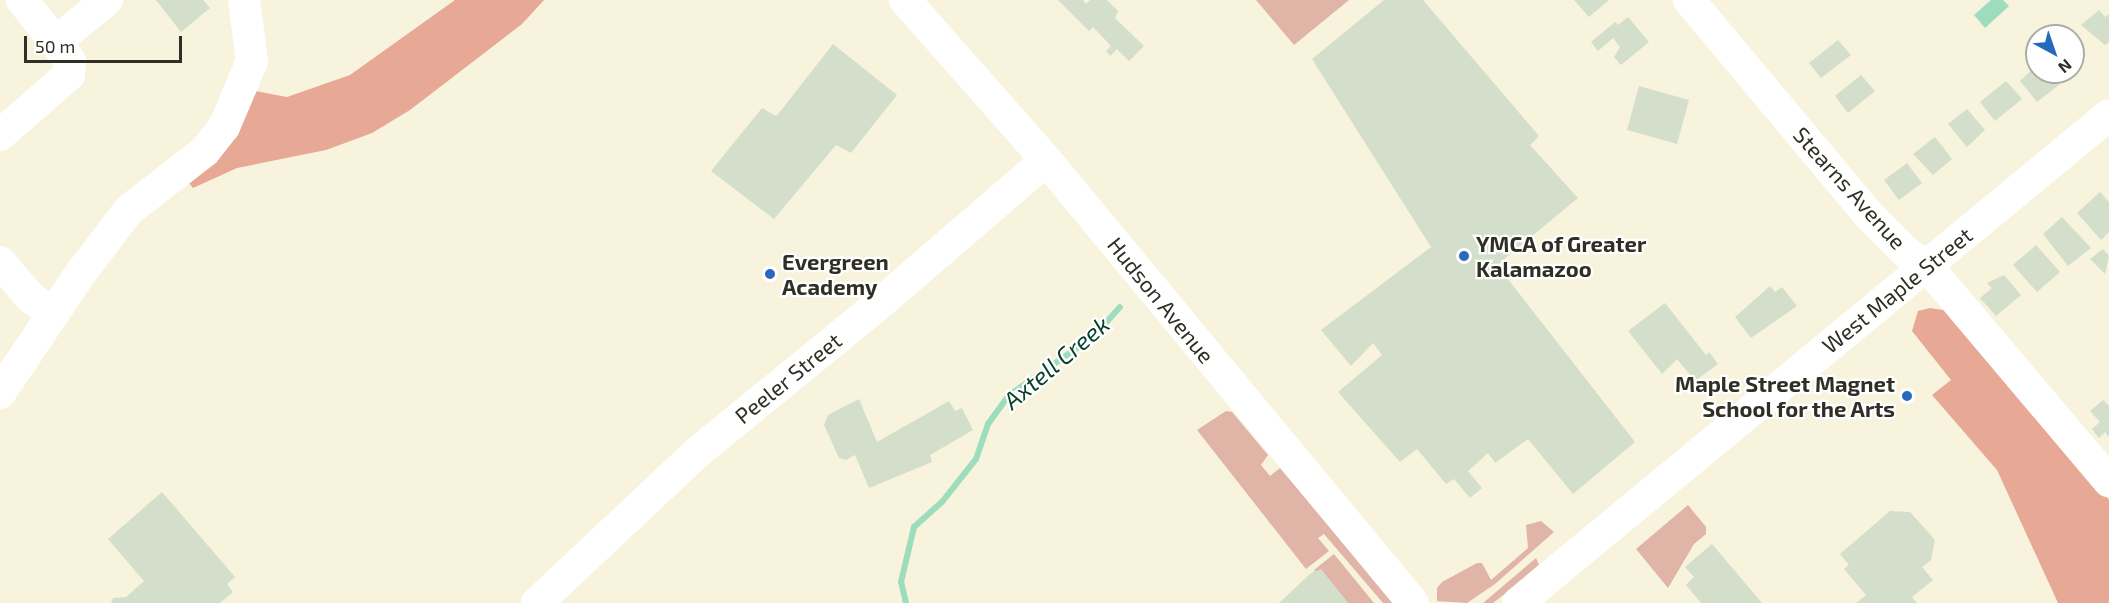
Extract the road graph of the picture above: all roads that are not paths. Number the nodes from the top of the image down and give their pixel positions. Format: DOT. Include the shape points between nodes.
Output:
graph roads {
  1 [pos="22,0"];
  2 [pos="107,0"];
  3 [pos="244,0"];
  4 [pos="905,0"];
  5 [pos="1689,0"];
  6 [pos="57,41"];
  7 [pos="2109,115"];
  8 [pos="0,135"];
  9 [pos="1046,160"];
  10 [pos="0,262"];
  11 [pos="1927,266"];
  12 [pos="52,314"];
  13 [pos="0,393"];
  14 [pos="2109,481"];
  15 [pos="537,603"];
  16 [pos="1413,603"];
  17 [pos="1518,603"];
  1 -- 6 [label="street"];
  2 -- 6 [label="street"];
  3 -- 12 [label="street" via="252,61 224,127 205,151 129,210"];
  4 -- 9 [label="street, Hudson Avenue"];
  5 -- 11 [label="street, Stearns Avenue" via="1868,214 1909,255"];
  6 -- 8 [label="street" via="70,61 69,75"];
  7 -- 11 [label="street, West Maple Street"];
  9 -- 15 [label="street, Peeler Street" via="884,300 699,451"];
  9 -- 16 [label="street, Hudson Avenue"];
  10 -- 12 [label="street" via="30,297"];
  11 -- 14 [label="street, Stearns Avenue"];
  11 -- 17 [label="street, West Maple Street"];
  12 -- 13 [label="street"];
}
